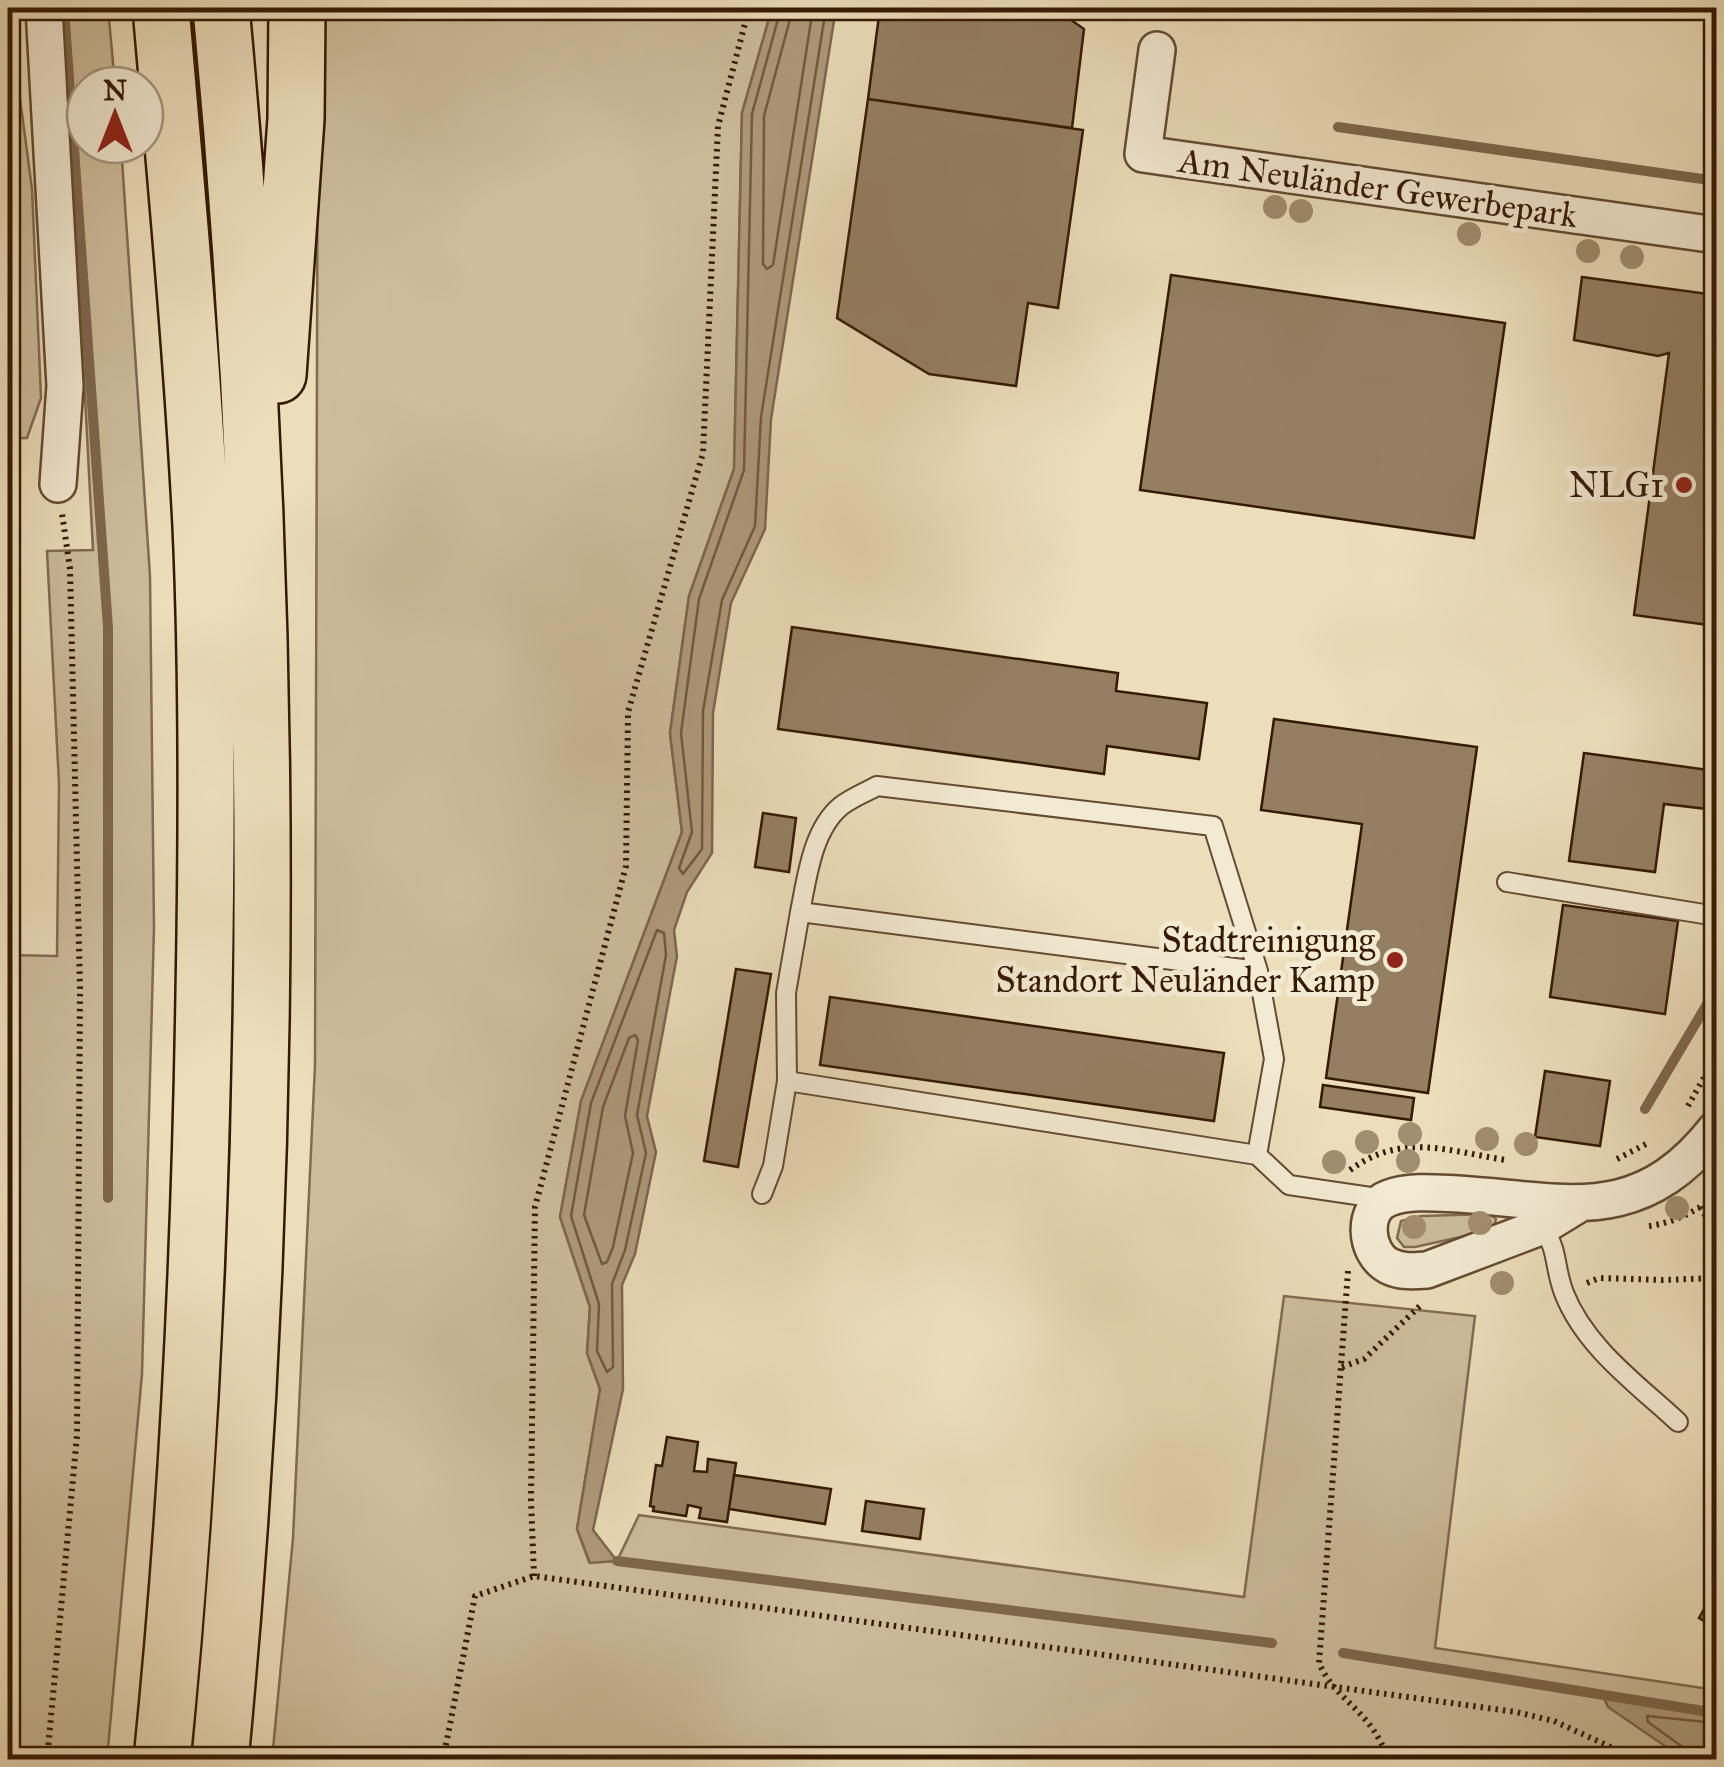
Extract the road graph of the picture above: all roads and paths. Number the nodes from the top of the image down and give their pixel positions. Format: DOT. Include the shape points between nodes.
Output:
graph roads {
  1 [pos="44,8"];
  2 [pos="161,8"];
  3 [pos="221,8"];
  4 [pos="296,8"];
  5 [pos="748,8"];
  6 [pos="1158,50"];
  7 [pos="1716,235"];
  8 [pos="58,484"];
  9 [pos="261,618"];
  10 [pos="1508,882"];
  11 [pos="800,912"];
  12 [pos="1716,916"];
  13 [pos="1258,972"];
  14 [pos="1716,1056"];
  15 [pos="786,1081"];
  16 [pos="1685,1111"];
  17 [pos="1716,1129"];
  18 [pos="1656,1138"];
  19 [pos="1257,1155"];
  20 [pos="1616,1159"];
  21 [pos="1520,1162"];
  22 [pos="1345,1193"];
  23 [pos="762,1194"];
  24 [pos="1716,1196"];
  25 [pos="1384,1199"];
  26 [pos="1579,1204"];
  27 [pos="1700,1207"];
  28 [pos="1543,1226"];
  29 [pos="1637,1228"];
  30 [pos="1716,1233"];
  31 [pos="1348,1267"];
  32 [pos="1716,1278"];
  33 [pos="1564,1294"];
  34 [pos="1427,1299"];
  35 [pos="1342,1367"];
  36 [pos="1678,1422"];
  37 [pos="534,1576"];
  38 [pos="1335,1688"];
  39 [pos="47,1760"];
  40 [pos="162,1760"];
  41 [pos="220,1760"];
  42 [pos="443,1760"];
  43 [pos="1388,1760"];
  44 [pos="1639,1760"];
  1 -- 8 [label="street" via="66,386"];
  2 -- 40 [label="highway" via="201,527 207,805 193,1337"];
  3 -- 9 [label="highway"];
  4 -- 9 [label="highway" via="296,119"];
  5 -- 37 [label="path" via="718,126 704,453 628,712 626,866 536,1207"];
  6 -- 7 [label="street, Am Neuländer Gewerbepark" via="1143,154"];
  8 -- 39 [label="path" via="70,569 80,988 77,1435"];
  9 -- 41 [label="highway" via="261,1084 238,1554"];
  10 -- 12 [label="lane"];
  11 -- 13 [label="lane"];
  11 -- 13 [label="lane" via="818,841 839,808 877,786 1213,826"];
  11 -- 15 [label="lane" via="786,992"];
  13 -- 19 [label="lane" via="1274,1059"];
  14 -- 16 [label="path"];
  15 -- 19 [label="lane"];
  15 -- 23 [label="lane"];
  17 -- 26 [label="street" via="1699,1152 1660,1182 1615,1200"];
  18 -- 20 [label="path"];
  19 -- 22 [label="lane" via="1289,1185"];
  21 -- 22 [label="path" via="1395,1148 1348,1172"];
  22 -- 25 [label="lane"];
  24 -- 27 [label="path"];
  25 -- 26 [label="street" via="1450,1194"];
  25 -- 28 [label="street" via="1374,1210 1370,1240 1378,1257 1407,1271 1427,1270"];
  26 -- 28 [label="street"];
  27 -- 29 [label="path"];
  27 -- 30 [label="path"];
  28 -- 33 [label="lane" via="1555,1247"];
  31 -- 35 [label="path"];
  32 -- 33 [label="path" via="1599,1278"];
  33 -- 36 [label="lane" via="1596,1347"];
  34 -- 35 [label="path" via="1364,1359"];
  35 -- 38 [label="path" via="1319,1641 1319,1662"];
  37 -- 38 [label="path"];
  37 -- 42 [label="path" via="475,1596"];
  38 -- 43 [label="path" via="1374,1726"];
  38 -- 44 [label="path" via="1516,1712 1554,1721"];
}
